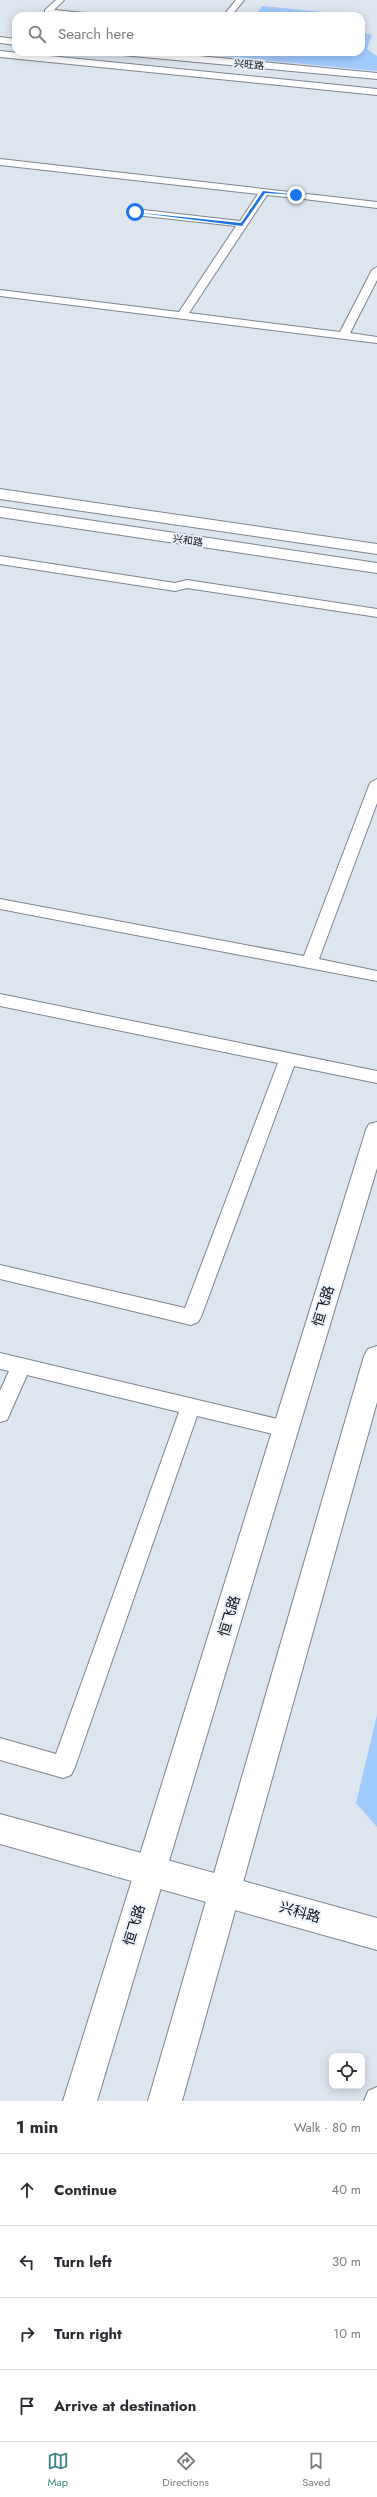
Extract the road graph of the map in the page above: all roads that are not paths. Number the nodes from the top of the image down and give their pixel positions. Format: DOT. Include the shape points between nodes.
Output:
graph roads {
  1 [pos="60,0"];
  2 [pos="240,0"];
  3 [pos="48,12"];
  4 [pos="230,12"];
  5 [pos="0,40"];
  6 [pos="12,42"];
  7 [pos="0,54"];
  8 [pos="12,55"];
  9 [pos="20,56"];
  10 [pos="204,56"];
  11 [pos="377,76"];
  12 [pos="377,92"];
  13 [pos="0,162"];
  14 [pos="264,192"];
  15 [pos="296,195"];
  16 [pos="307,196"];
  17 [pos="377,205"];
  18 [pos="135,212"];
  19 [pos="242,224"];
  20 [pos="377,270"];
  21 [pos="0,293"];
  22 [pos="182,316"];
  23 [pos="343,336"];
  24 [pos="377,340"];
  25 [pos="0,494"];
  26 [pos="0,512"];
  27 [pos="377,549"];
  28 [pos="0,560"];
  29 [pos="377,568"];
  30 [pos="377,613"];
  31 [pos="377,783"];
  32 [pos="0,904"];
  33 [pos="310,962"];
  34 [pos="377,976"];
  35 [pos="0,1000"];
  36 [pos="288,1059"];
  37 [pos="377,1077"];
  38 [pos="377,1130"];
  39 [pos="0,1272"];
  40 [pos="377,1356"];
  41 [pos="0,1361"];
  42 [pos="21,1366"];
  43 [pos="191,1406"];
  44 [pos="0,1414"];
  45 [pos="286,1429"];
  46 [pos="0,1749"];
  47 [pos="0,1829"];
  48 [pos="151,1871"];
  49 [pos="224,1890"];
  50 [pos="377,1934"];
  51 [pos="80,2101"];
  52 [pos="165,2101"];
  1 -- 3 [label="lane"];
  2 -- 4 [label="lane"];
  5 -- 6 [label="main road"];
  7 -- 8 [label="lane"];
  9 -- 12 [label="lane"];
  10 -- 11 [label="main road, 兴旺路"];
  13 -- 14 [label="lane"];
  14 -- 15 [label="lane"];
  14 -- 19 [label="lane"];
  16 -- 17 [label="lane"];
  18 -- 19 [label="lane"];
  19 -- 22 [label="lane"];
  20 -- 23 [label="lane"];
  21 -- 22 [label="lane"];
  22 -- 23 [label="lane"];
  23 -- 24 [label="lane"];
  25 -- 27 [label="main road, 兴和路"];
  26 -- 29 [label="main road, 兴和路"];
  28 -- 30 [label="lane" via="175,587 187,584"];
  31 -- 33 [label="lane"];
  32 -- 33 [label="lane"];
  33 -- 34 [label="lane"];
  35 -- 36 [label="lane"];
  36 -- 37 [label="lane"];
  36 -- 39 [label="lane" via="191,1317"];
  38 -- 45 [label="main road, 恒飞路"];
  40 -- 49 [label="main road"];
  41 -- 42 [label="lane"];
  42 -- 43 [label="lane"];
  42 -- 44 [label="lane"];
  43 -- 45 [label="lane"];
  43 -- 46 [label="lane" via="63,1766"];
  45 -- 48 [label="main road, 恒飞路"];
  47 -- 48 [label="main road"];
  48 -- 49 [label="main road, 兴科路"];
  48 -- 51 [label="main road, 恒飞路"];
  49 -- 50 [label="main road, 兴科路"];
  49 -- 52 [label="main road"];
}
